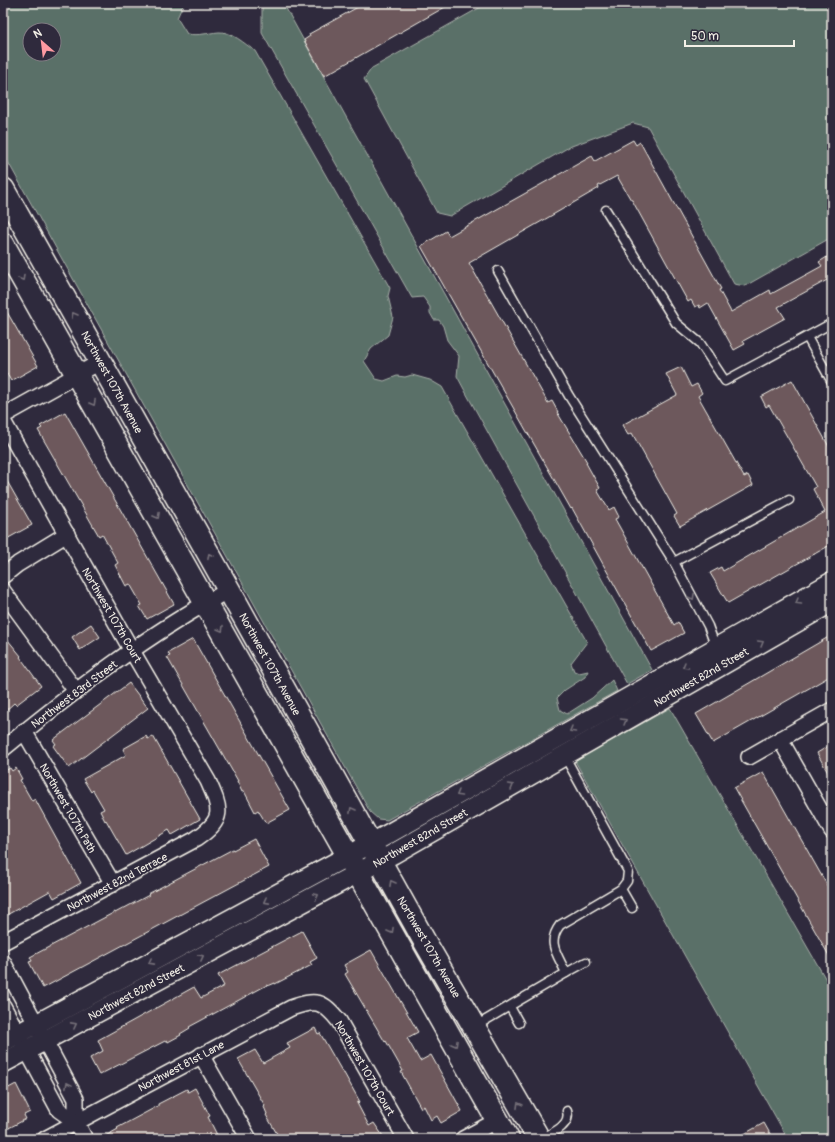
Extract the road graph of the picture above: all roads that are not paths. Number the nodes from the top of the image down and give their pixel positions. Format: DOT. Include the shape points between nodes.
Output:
graph roads {
  1 [pos="3,189"];
  2 [pos="606,210"];
  3 [pos="3,244"];
  4 [pos="498,271"];
  5 [pos="832,324"];
  6 [pos="807,338"];
  7 [pos="100,362"];
  8 [pos="77,374"];
  9 [pos="832,382"];
  10 [pos="3,416"];
  11 [pos="3,421"];
  12 [pos="789,500"];
  13 [pos="67,534"];
  14 [pos="674,562"];
  15 [pos="3,576"];
  16 [pos="832,582"];
  17 [pos="229,590"];
  18 [pos="3,591"];
  19 [pos="832,602"];
  20 [pos="206,603"];
  21 [pos="716,648"];
  22 [pos="132,650"];
  23 [pos="76,691"];
  24 [pos="832,710"];
  25 [pos="24,732"];
  26 [pos="780,739"];
  27 [pos="3,749"];
  28 [pos="564,755"];
  29 [pos="749,757"];
  30 [pos="219,810"];
  31 [pos="832,831"];
  32 [pos="375,852"];
  33 [pos="354,864"];
  34 [pos="113,884"];
  35 [pos="621,889"];
  36 [pos="632,908"];
  37 [pos="3,942"];
  38 [pos="3,962"];
  39 [pos="586,962"];
  40 [pos="566,973"];
  41 [pos="319,1003"];
  42 [pos="3,1006"];
  43 [pos="510,1007"];
  44 [pos="518,1023"];
  45 [pos="36,1024"];
  46 [pos="474,1027"];
  47 [pos="10,1038"];
  48 [pos="45,1041"];
  49 [pos="27,1051"];
  50 [pos="201,1056"];
  51 [pos="3,1063"];
  52 [pos="567,1111"];
  53 [pos="498,1120"];
  54 [pos="76,1122"];
  55 [pos="45,1139"];
  56 [pos="85,1139"];
  57 [pos="249,1139"];
  58 [pos="406,1139"];
  59 [pos="463,1139"];
  60 [pos="508,1139"];
  61 [pos="539,1139"];
  7 -- 1 [label="main road, Northwest 107th Avenue, one-way"];
  2 -- 6 [label="lane" via="676,323 700,343 725,381"];
  3 -- 8 [label="main road, one-way"];
  4 -- 14 [label="lane" via="569,396"];
  5 -- 6 [label="lane"];
  6 -- 9 [label="lane"];
  7 -- 8 [label="street"];
  17 -- 7 [label="main road, Northwest 107th Avenue, one-way"];
  8 -- 10 [label="street"];
  8 -- 20 [label="main road, one-way"];
  11 -- 13 [label="street, Northwest 107th Court"];
  12 -- 14 [label="lane"];
  13 -- 15 [label="street"];
  13 -- 22 [label="street, Northwest 107th Court"];
  14 -- 21 [label="lane, one-way" via="708,626"];
  16 -- 21 [label="street, Northwest 82nd Street, one-way"];
  17 -- 20 [label="street, Northwest 83rd Street"];
  32 -- 17 [label="main road, Northwest 107th Avenue, one-way"];
  18 -- 23 [label="street"];
  28 -- 19 [label="street, Northwest 82nd Street, one-way"];
  20 -- 22 [label="street, Northwest 83rd Street"];
  20 -- 33 [label="main road, one-way"];
  21 -- 32 [label="street, Northwest 82nd Street, one-way"];
  22 -- 23 [label="street, Northwest 83rd Street"];
  22 -- 30 [label="street, Northwest 107th Court" via="208,782"];
  23 -- 25 [label="street, Northwest 83rd Street"];
  24 -- 26 [label="street"];
  25 -- 27 [label="street, Northwest 83rd Street"];
  25 -- 34 [label="street, Northwest 107th Path"];
  26 -- 29 [label="street"];
  26 -- 31 [label="street"];
  32 -- 28 [label="street, Northwest 82nd Street, one-way"];
  28 -- 35 [label="lane" via="628,871 627,881"];
  30 -- 34 [label="street, Northwest 82nd Terrace" via="216,822 208,831"];
  32 -- 33 [label="street, Northwest 82nd Street"];
  46 -- 32 [label="main road, Northwest 107th Avenue, one-way"];
  33 -- 45 [label="street, Northwest 82nd Street, one-way"];
  48 -- 33 [label="street, Northwest 82nd Street, one-way"];
  33 -- 53 [label="main road, one-way"];
  34 -- 37 [label="street, Northwest 82nd Terrace"];
  35 -- 36 [label="lane"];
  35 -- 40 [label="lane" via="560,925 555,932 553,945"];
  38 -- 45 [label="street"];
  39 -- 40 [label="lane"];
  40 -- 43 [label="lane"];
  41 -- 50 [label="street, Northwest 81st Lane" via="306,1002 291,1008"];
  41 -- 58 [label="street, Northwest 107th Court" via="329,1008 339,1021"];
  42 -- 47 [label="street"];
  43 -- 44 [label="lane"];
  43 -- 46 [label="lane"];
  45 -- 47 [label="street, Northwest 82nd Street"];
  45 -- 48 [label="street"];
  61 -- 46 [label="main road, Northwest 107th Avenue, one-way"];
  47 -- 49 [label="street"];
  48 -- 49 [label="street, Northwest 82nd Street"];
  54 -- 48 [label="street, one-way" via="76,1099"];
  49 -- 51 [label="street, Northwest 82nd Street"];
  49 -- 54 [label="street" via="59,1110"];
  50 -- 54 [label="street, Northwest 81st Lane"];
  50 -- 57 [label="street"];
  52 -- 61 [label="lane" via="567,1120 560,1128"];
  53 -- 59 [label="street"];
  53 -- 60 [label="main road"];
  54 -- 55 [label="street, Northwest 81st Lane"];
  54 -- 56 [label="street"];
}
